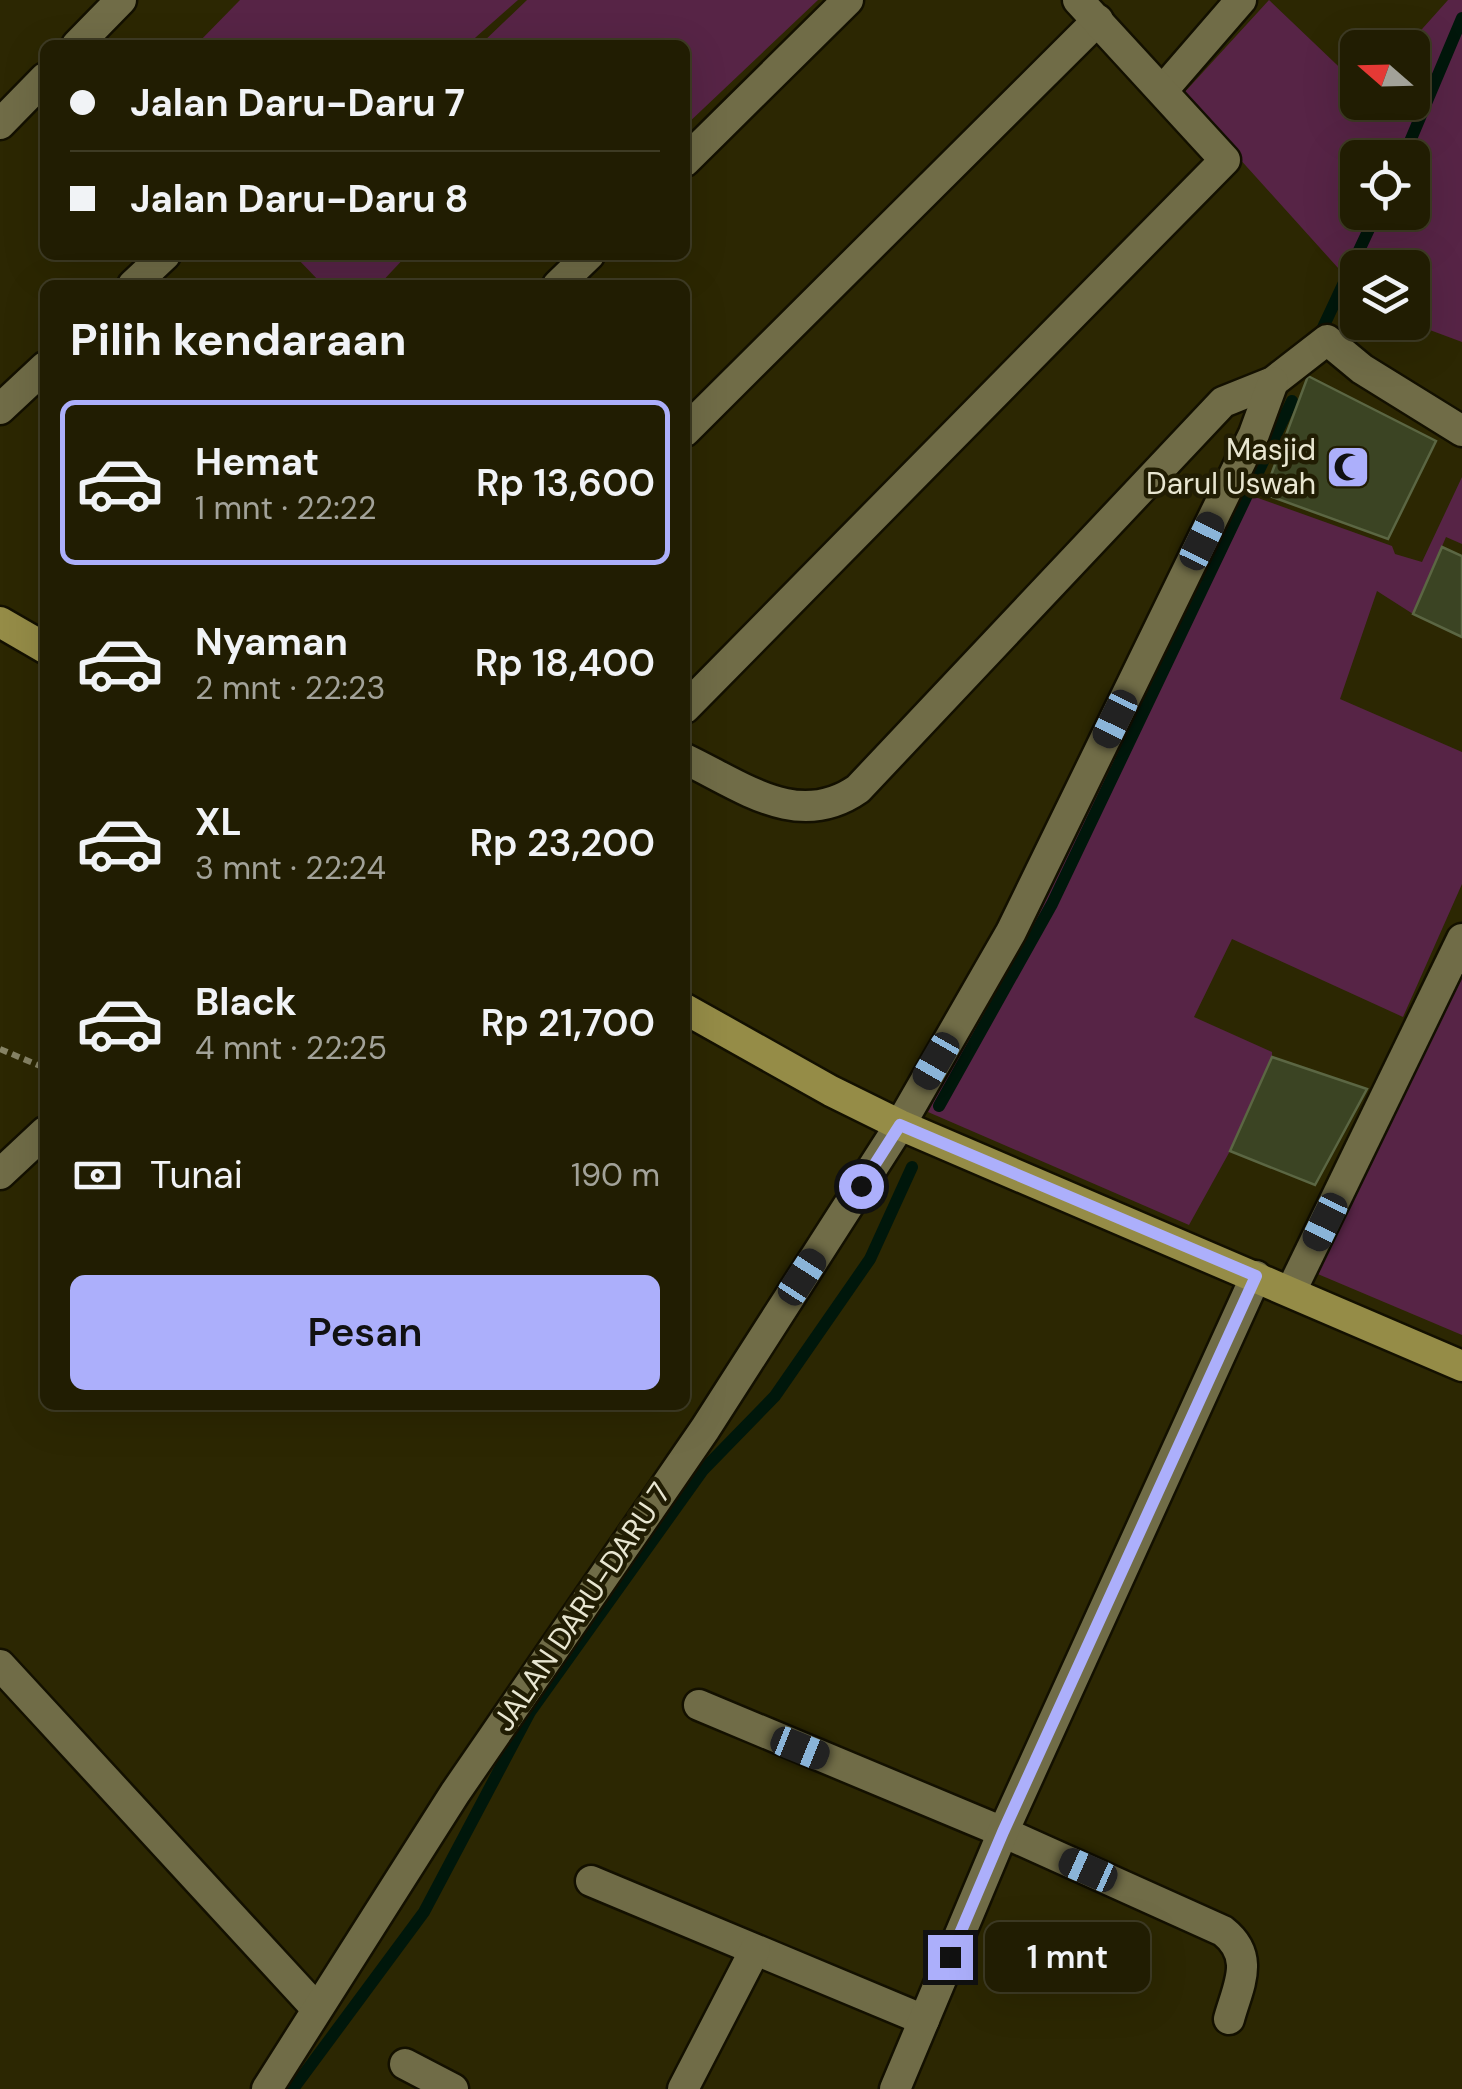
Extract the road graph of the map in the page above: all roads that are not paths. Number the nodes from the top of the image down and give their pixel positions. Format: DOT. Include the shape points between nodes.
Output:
graph roads {
  1 [pos="121,0"];
  2 [pos="848,0"];
  3 [pos="1241,0"];
  4 [pos="1088,10"];
  5 [pos="82,40"];
  6 [pos="40,83"];
  7 [pos="1164,90"];
  8 [pos="0,124"];
  9 [pos="690,155"];
  10 [pos="160,260"];
  11 [pos="584,260"];
  12 [pos="138,280"];
  13 [pos="563,280"];
  14 [pos="40,372"];
  15 [pos="1273,382"];
  16 [pos="0,409"];
  17 [pos="690,426"];
  18 [pos="1462,431"];
  19 [pos="0,622"];
  20 [pos="40,645"];
  21 [pos="690,703"];
  22 [pos="690,762"];
  23 [pos="1462,940"];
  24 [pos="690,1012"];
  25 [pos="900,1125"];
  26 [pos="40,1137"];
  27 [pos="0,1174"];
  28 [pos="1256,1276"];
  29 [pos="1291,1291"];
  30 [pos="1462,1366"];
  31 [pos="0,1665"];
  32 [pos="698,1705"];
  33 [pos="1003,1832"];
  34 [pos="591,1880"];
  35 [pos="755,1950"];
  36 [pos="317,2010"];
  37 [pos="924,2020"];
  38 [pos="1229,2020"];
  39 [pos="405,2064"];
  40 [pos="266,2089"];
  41 [pos="452,2089"];
  42 [pos="683,2089"];
  43 [pos="895,2089"];
  1 -- 5 [label="street"];
  2 -- 9 [label="street"];
  3 -- 7 [label="street"];
  4 -- 7 [label="street"];
  4 -- 17 [label="street"];
  6 -- 8 [label="street"];
  7 -- 21 [label="street" via="1225,160"];
  10 -- 12 [label="street"];
  11 -- 13 [label="street"];
  14 -- 16 [label="street"];
  15 -- 18 [label="street" via="1326,340"];
  15 -- 22 [label="street" via="1223,402 843,799 804,808 782,804"];
  15 -- 25 [label="street, JALAN DARU-DARU 7" via="1254,434 1010,932"];
  19 -- 20 [label="main road"];
  23 -- 29 [label="street"];
  24 -- 25 [label="main road"];
  25 -- 28 [label="main road"];
  25 -- 36 [label="street, JALAN DARU-DARU 7"];
  26 -- 27 [label="street"];
  28 -- 29 [label="main road"];
  28 -- 33 [label="street"];
  29 -- 30 [label="main road"];
  31 -- 36 [label="street"];
  32 -- 33 [label="street"];
  33 -- 37 [label="street"];
  33 -- 38 [label="street" via="1235,1940 1242,1972"];
  34 -- 35 [label="street"];
  35 -- 37 [label="street"];
  35 -- 42 [label="street"];
  36 -- 40 [label="street, JALAN DARU-DARU 7"];
  37 -- 43 [label="street"];
  39 -- 41 [label="street"];
}
